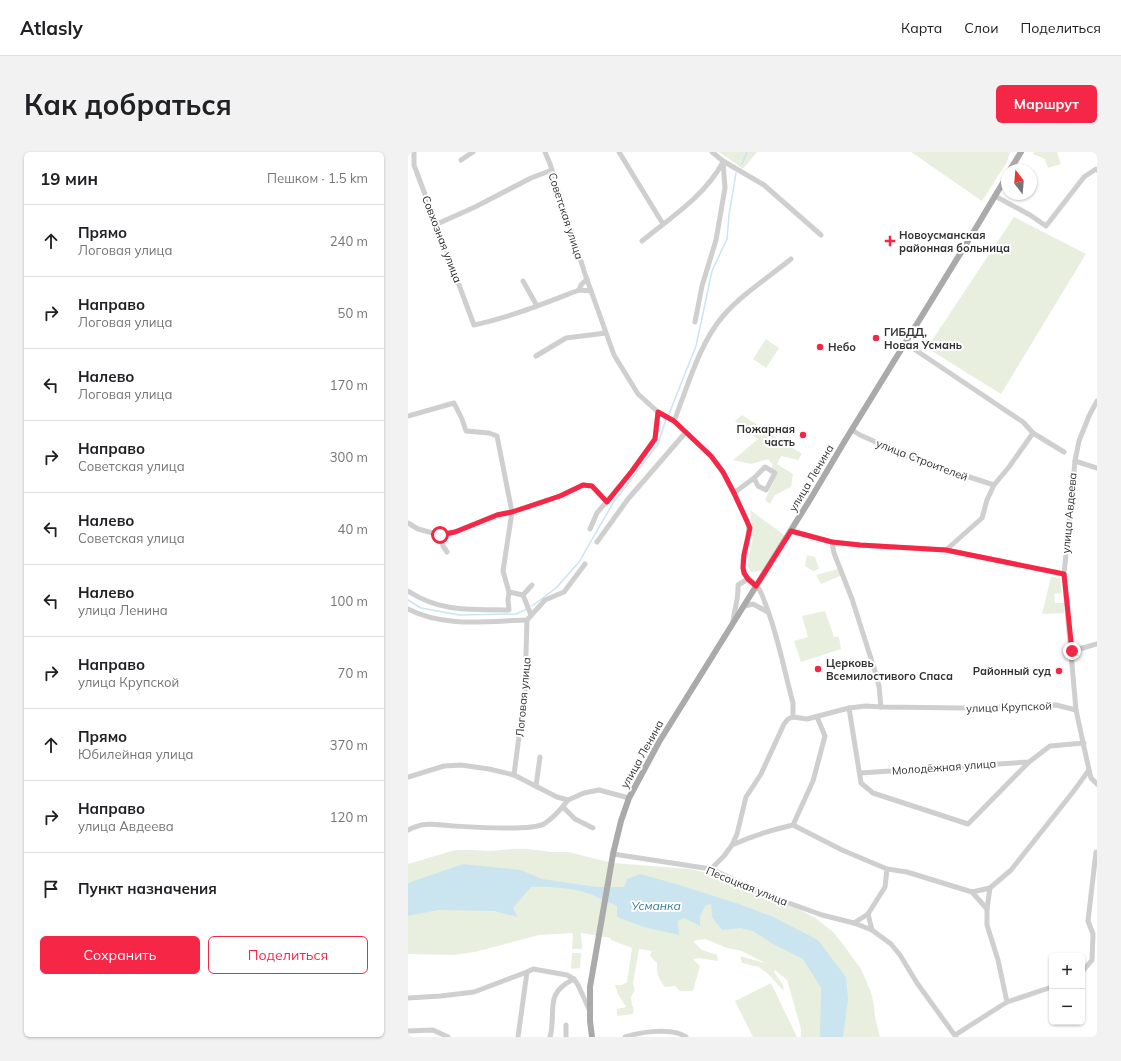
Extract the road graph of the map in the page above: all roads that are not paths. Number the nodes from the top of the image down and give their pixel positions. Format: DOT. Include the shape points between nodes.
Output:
graph roads {
  1 [pos="414,152"];
  2 [pos="474,152"];
  3 [pos="545,152"];
  4 [pos="619,152"];
  5 [pos="712,152"];
  6 [pos="1015,152"];
  7 [pos="1021,152"];
  8 [pos="408,154"];
  9 [pos="414,160"];
  10 [pos="461,160"];
  11 [pos="723,161"];
  12 [pos="1013,164"];
  13 [pos="1014,164"];
  14 [pos="552,170"];
  15 [pos="1097,170"];
  16 [pos="1001,186"];
  17 [pos="995,196"];
  18 [pos="437,224"];
  19 [pos="663,224"];
  20 [pos="821,235"];
  21 [pos="642,241"];
  22 [pos="792,259"];
  23 [pos="587,279"];
  24 [pos="523,281"];
  25 [pos="579,290"];
  26 [pos="591,290"];
  27 [pos="537,306"];
  28 [pos="695,322"];
  29 [pos="606,333"];
  30 [pos="907,340"];
  31 [pos="536,356"];
  32 [pos="1097,401"];
  33 [pos="658,412"];
  34 [pos="408,416"];
  35 [pos="674,421"];
  36 [pos="852,430"];
  37 [pos="686,432"];
  38 [pos="1033,433"];
  39 [pos="1064,452"];
  40 [pos="1074,461"];
  41 [pos="1097,468"];
  42 [pos="754,478"];
  43 [pos="994,485"];
  44 [pos="734,493"];
  45 [pos="607,502"];
  46 [pos="512,512"];
  47 [pos="408,523"];
  48 [pos="590,529"];
  49 [pos="791,531"];
  50 [pos="440,535"];
  51 [pos="596,542"];
  52 [pos="832,542"];
  53 [pos="946,550"];
  54 [pos="447,552"];
  55 [pos="585,564"];
  56 [pos="1064,574"];
  57 [pos="748,579"];
  58 [pos="532,585"];
  59 [pos="756,586"];
  60 [pos="408,591"];
  61 [pos="509,592"];
  62 [pos="523,595"];
  63 [pos="744,606"];
  64 [pos="408,608"];
  65 [pos="768,612"];
  66 [pos="529,617"];
  67 [pos="733,624"];
  68 [pos="1097,644"];
  69 [pos="1072,651"];
  70 [pos="881,707"];
  71 [pos="849,708"];
  72 [pos="1076,710"];
  73 [pos="793,717"];
  74 [pos="817,717"];
  75 [pos="1084,743"];
  76 [pos="540,757"];
  77 [pos="1029,762"];
  78 [pos="1089,770"];
  79 [pos="860,773"];
  80 [pos="514,775"];
  81 [pos="408,777"];
  82 [pos="1097,784"];
  83 [pos="536,786"];
  84 [pos="629,798"];
  85 [pos="568,800"];
  86 [pos="563,807"];
  87 [pos="793,825"];
  88 [pos="593,828"];
  89 [pos="408,830"];
  90 [pos="732,845"];
  91 [pos="1096,852"];
  92 [pos="612,857"];
  93 [pos="710,869"];
  94 [pos="887,869"];
  95 [pos="990,888"];
  96 [pos="972,892"];
  97 [pos="987,909"];
  98 [pos="868,914"];
  99 [pos="854,923"];
  100 [pos="872,930"];
  101 [pos="1085,968"];
  102 [pos="527,972"];
  103 [pos="574,979"];
  104 [pos="1049,988"];
  105 [pos="408,998"];
  106 [pos="1007,1002"];
  107 [pos="589,1009"];
  108 [pos="566,1025"];
  109 [pos="408,1031"];
  110 [pos="956,1036"];
  111 [pos="448,1037"];
  112 [pos="518,1037"];
  113 [pos="550,1037"];
  114 [pos="566,1037"];
  115 [pos="592,1037"];
  116 [pos="625,1037"];
  117 [pos="686,1037"];
  1 -- 9 [label="street, Совхозная улица"];
  2 -- 10 [label="street"];
  3 -- 14 [label="street, Советская улица"];
  4 -- 19 [label="street"];
  5 -- 11 [label="street"];
  6 -- 12 [label="street"];
  7 -- 13 [label="main road"];
  8 -- 9 [label="street"];
  9 -- 18 [label="street, Совхозная улица"];
  11 -- 19 [label="street" via="717,173 690,202"];
  11 -- 20 [label="street" via="764,185"];
  11 -- 28 [label="street" via="725,188 716,240 702,286"];
  14 -- 18 [label="street"];
  14 -- 23 [label="street, Советская улица"];
  15 -- 17 [label="street" via="1084,177 1046,226"];
  16 -- 17 [label="main road, улица Ленина"];
  17 -- 30 [label="main road, улица Ленина"];
  18 -- 27 [label="street, Совхозная улица" via="474,325 501,319"];
  19 -- 21 [label="street"];
  22 -- 35 [label="street" via="748,292 722,317 705,342"];
  23 -- 25 [label="street"];
  23 -- 26 [label="street, Советская улица"];
  24 -- 27 [label="street"];
  25 -- 26 [label="street"];
  25 -- 27 [label="street"];
  26 -- 29 [label="street, Советская улица"];
  29 -- 31 [label="street" via="566,338"];
  29 -- 33 [label="street, Советская улица" via="614,355 638,394"];
  30 -- 36 [label="main road, улица Ленина"];
  30 -- 38 [label="street" via="914,349 1023,422"];
  32 -- 40 [label="street, улица Авдеева" via="1079,441"];
  33 -- 35 [label="street, Советская улица"];
  33 -- 45 [label="street" via="655,439"];
  34 -- 46 [label="street" via="454,403 466,431 497,436"];
  35 -- 37 [label="street, Советская улица"];
  36 -- 43 [label="street, улица Строителей" via="914,459"];
  36 -- 49 [label="main road, улица Ленина"];
  37 -- 44 [label="street, Советская улица" via="711,456"];
  37 -- 51 [label="street"];
  38 -- 39 [label="street"];
  38 -- 43 [label="street"];
  40 -- 41 [label="street"];
  40 -- 56 [label="street, улица Авдеева"];
  42 -- 42 [label="street" via="758,486 766,490 775,474 765,467"];
  42 -- 44 [label="street"];
  43 -- 53 [label="street" via="982,518"];
  44 -- 57 [label="street, Советская улица" via="750,528 743,568"];
  45 -- 46 [label="street" via="592,486 583,485 560,496"];
  45 -- 48 [label="street" via="597,513"];
  46 -- 50 [label="street"];
  46 -- 61 [label="street" via="503,571"];
  47 -- 50 [label="street" via="418,529"];
  49 -- 52 [label="street"];
  49 -- 59 [label="main road, улица Ленина"];
  50 -- 54 [label="street"];
  52 -- 53 [label="street"];
  52 -- 70 [label="street" via="875,671"];
  53 -- 56 [label="street"];
  55 -- 66 [label="street" via="564,592 545,600"];
  56 -- 69 [label="street, улица Авдеева"];
  57 -- 59 [label="street"];
  57 -- 67 [label="street" via="738,585"];
  58 -- 62 [label="street"];
  59 -- 63 [label="main road, улица Ленина"];
  59 -- 65 [label="street"];
  60 -- 61 [label="street" via="438,606 455,609 509,610"];
  61 -- 62 [label="street"];
  62 -- 66 [label="street, Логовая улица" via="527,602"];
  63 -- 65 [label="street" via="753,604"];
  63 -- 67 [label="main road, улица Ленина"];
  64 -- 66 [label="street" via="419,614 459,622"];
  65 -- 73 [label="street" via="793,703"];
  66 -- 80 [label="street, Логовая улица" via="525,689"];
  67 -- 84 [label="main road, улица Ленина" via="659,742"];
  68 -- 69 [label="street"];
  69 -- 72 [label="street"];
  70 -- 71 [label="street, улица Крупской"];
  70 -- 72 [label="street, улица Крупской" via="1056,705"];
  71 -- 74 [label="street, улица Крупской"];
  71 -- 79 [label="street"];
  72 -- 75 [label="street"];
  73 -- 74 [label="street, улица Крупской"];
  73 -- 90 [label="street" via="784,724 761,774 746,797"];
  74 -- 87 [label="street" via="825,736 812,781"];
  75 -- 77 [label="street" via="1050,746"];
  75 -- 78 [label="street"];
  76 -- 83 [label="street"];
  77 -- 79 [label="street, Молодёжная улица"];
  77 -- 79 [label="street" via="968,824 873,793 861,783"];
  78 -- 82 [label="street"];
  78 -- 95 [label="street" via="1011,870"];
  80 -- 81 [label="street" via="489,768 461,765 444,766"];
  80 -- 83 [label="street"];
  83 -- 85 [label="street"];
  84 -- 85 [label="street" via="599,790"];
  84 -- 92 [label="main road, улица Ленина"];
  85 -- 86 [label="street"];
  86 -- 88 [label="street" via="575,819"];
  86 -- 89 [label="street" via="544,824 531,828 429,823"];
  87 -- 90 [label="street" via="751,836"];
  87 -- 94 [label="street"];
  90 -- 93 [label="street"];
  91 -- 101 [label="street" via="1088,920 1093,934 1092,960"];
  92 -- 93 [label="street, Песоцкая улица"];
  92 -- 107 [label="main road, улица Ленина" via="590,987"];
  93 -- 99 [label="street, Песоцкая улица" via="772,897 822,915"];
  94 -- 96 [label="street" via="907,872"];
  94 -- 98 [label="street" via="885,887"];
  95 -- 96 [label="street"];
  95 -- 97 [label="street"];
  96 -- 97 [label="street"];
  97 -- 106 [label="street" via="987,925"];
  98 -- 99 [label="street"];
  98 -- 100 [label="street"];
  99 -- 100 [label="street, Песоцкая улица"];
  100 -- 110 [label="street, Песоцкая улица" via="891,944 900,955"];
  102 -- 103 [label="street" via="533,968 541,969"];
  102 -- 105 [label="street" via="474,992"];
  102 -- 112 [label="street"];
  103 -- 107 [label="street"];
  103 -- 113 [label="street" via="559,987 553,997"];
  104 -- 106 [label="street"];
  106 -- 110 [label="street"];
  107 -- 115 [label="main road"];
  108 -- 114 [label="street"];
  109 -- 111 [label="street" via="433,1030"];
  116 -- 117 [label="street" via="655,1031 673,1032"];
}
